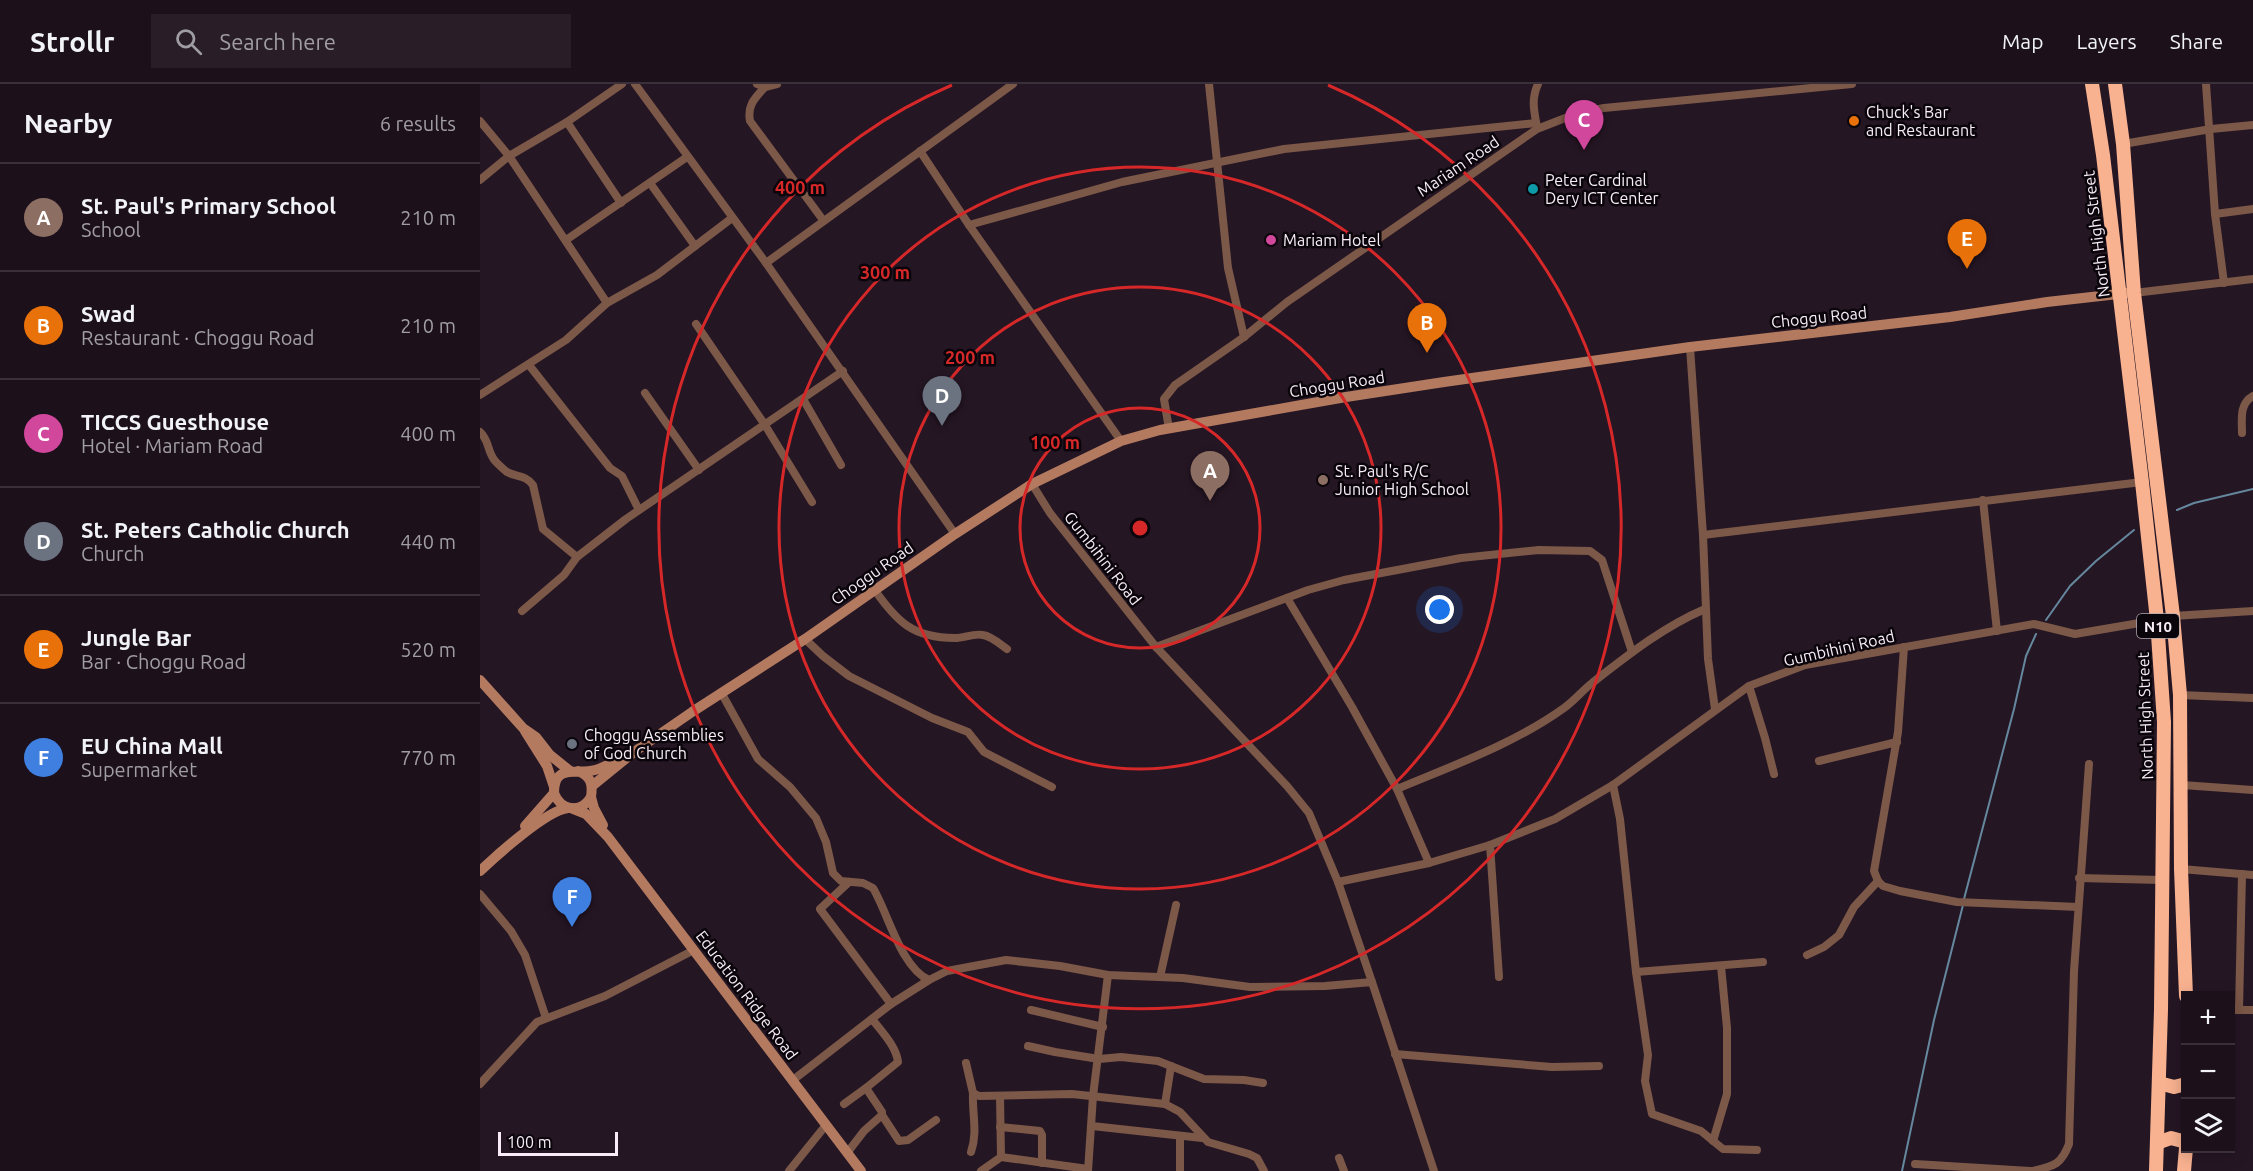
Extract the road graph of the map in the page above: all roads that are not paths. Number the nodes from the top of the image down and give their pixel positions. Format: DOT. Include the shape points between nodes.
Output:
graph roads {
  1 [pos="622,84"];
  2 [pos="635,84"];
  3 [pos="777,84"];
  4 [pos="1013,84"];
  5 [pos="1209,84"];
  6 [pos="1538,84"];
  7 [pos="1852,84"];
  8 [pos="2092,84"];
  9 [pos="2115,84"];
  10 [pos="2206,84"];
  11 [pos="761,85"];
  12 [pos="1787,88"];
  13 [pos="480,121"];
  14 [pos="567,122"];
  15 [pos="2253,125"];
  16 [pos="1537,126"];
  17 [pos="2211,129"];
  18 [pos="2123,144"];
  19 [pos="920,151"];
  20 [pos="509,156"];
  21 [pos="687,157"];
  22 [pos="1218,164"];
  23 [pos="480,180"];
  24 [pos="650,183"];
  25 [pos="621,203"];
  26 [pos="2253,209"];
  27 [pos="2215,214"];
  28 [pos="732,218"];
  29 [pos="823,220"];
  30 [pos="969,225"];
  31 [pos="566,240"];
  32 [pos="695,246"];
  33 [pos="766,263"];
  34 [pos="2253,279"];
  35 [pos="2224,283"];
  36 [pos="2134,293"];
  37 [pos="2119,294"];
  38 [pos="607,303"];
  39 [pos="696,324"];
  40 [pos="1244,337"];
  41 [pos="1690,347"];
  42 [pos="529,365"];
  43 [pos="843,371"];
  44 [pos="645,393"];
  45 [pos="480,395"];
  46 [pos="2253,396"];
  47 [pos="803,399"];
  48 [pos="765,425"];
  49 [pos="1169,429"];
  50 [pos="480,432"];
  51 [pos="2242,433"];
  52 [pos="1121,441"];
  53 [pos="841,465"];
  54 [pos="699,470"];
  55 [pos="2142,482"];
  56 [pos="1032,484"];
  57 [pos="1983,500"];
  58 [pos="812,501"];
  59 [pos="639,510"];
  60 [pos="955,534"];
  61 [pos="1703,535"];
  62 [pos="577,557"];
  63 [pos="874,589"];
  64 [pos="1287,598"];
  65 [pos="1705,609"];
  66 [pos="522,610"];
  67 [pos="2253,611"];
  68 [pos="2173,616"];
  69 [pos="2157,620"];
  70 [pos="1997,630"];
  71 [pos="805,639"];
  72 [pos="1156,647"];
  73 [pos="1904,647"];
  74 [pos="1007,649"];
  75 [pos="1632,652"];
  76 [pos="480,680"];
  77 [pos="1749,686"];
  78 [pos="722,694"];
  79 [pos="2181,695"];
  80 [pos="2253,698"];
  81 [pos="1715,709"];
  82 [pos="523,728"];
  83 [pos="1897,742"];
  84 [pos="634,752"];
  85 [pos="1820,761"];
  86 [pos="2089,764"];
  87 [pos="574,771"];
  88 [pos="1774,774"];
  89 [pos="1613,784"];
  90 [pos="2182,785"];
  91 [pos="1052,787"];
  92 [pos="1397,789"];
  93 [pos="554,790"];
  94 [pos="2253,790"];
  95 [pos="592,791"];
  96 [pos="570,808"];
  97 [pos="609,837"];
  98 [pos="509,845"];
  99 [pos="1490,845"];
  100 [pos="1429,863"];
  101 [pos="2181,869"];
  102 [pos="480,871"];
  103 [pos="2242,874"];
  104 [pos="2253,875"];
  105 [pos="2079,878"];
  106 [pos="2161,880"];
  107 [pos="1878,881"];
  108 [pos="849,882"];
  109 [pos="1338,882"];
  110 [pos="480,894"];
  111 [pos="1176,905"];
  112 [pos="2078,907"];
  113 [pos="694,950"];
  114 [pos="1807,955"];
  115 [pos="1763,962"];
  116 [pos="1722,966"];
  117 [pos="1636,972"];
  118 [pos="1108,975"];
  119 [pos="1160,977"];
  120 [pos="1499,977"];
  121 [pos="928,980"];
  122 [pos="1372,982"];
  123 [pos="2186,991"];
  124 [pos="891,1005"];
  125 [pos="1031,1010"];
  126 [pos="2235,1010"];
  127 [pos="2253,1010"];
  128 [pos="546,1018"];
  129 [pos="872,1019"];
  130 [pos="1102,1027"];
  131 [pos="1028,1046"];
  132 [pos="1395,1054"];
  133 [pos="1099,1059"];
  134 [pos="966,1063"];
  135 [pos="1171,1066"];
  136 [pos="1599,1066"];
  137 [pos="793,1080"];
  138 [pos="1263,1083"];
  139 [pos="2159,1083"];
  140 [pos="480,1084"];
  141 [pos="2181,1085"];
  142 [pos="866,1088"];
  143 [pos="973,1094"];
  144 [pos="1000,1096"];
  145 [pos="1093,1096"];
  146 [pos="844,1104"];
  147 [pos="1165,1104"];
  148 [pos="882,1115"];
  149 [pos="936,1120"];
  150 [pos="826,1125"];
  151 [pos="1092,1126"];
  152 [pos="1000,1127"];
  153 [pos="1180,1136"];
  154 [pos="1202,1138"];
  155 [pos="1713,1141"];
  156 [pos="2181,1141"];
  157 [pos="2157,1143"];
  158 [pos="1757,1150"];
  159 [pos="971,1152"];
  160 [pos="847,1153"];
  161 [pos="2186,1153"];
  162 [pos="1001,1156"];
  163 [pos="1339,1158"];
  164 [pos="1039,1162"];
  165 [pos="1914,1164"];
  166 [pos="1088,1170"];
  167 [pos="2009,1170"];
  168 [pos="789,1171"];
  169 [pos="861,1171"];
  170 [pos="981,1171"];
  171 [pos="1033,1171"];
  172 [pos="1180,1171"];
  173 [pos="1264,1171"];
  174 [pos="1344,1171"];
  175 [pos="1434,1171"];
  176 [pos="2032,1171"];
  177 [pos="2156,1171"];
  178 [pos="2184,1171"];
  1 -- 14 [label="street"];
  2 -- 21 [label="street"];
  3 -- 11 [label="street"];
  4 -- 19 [label="street"];
  5 -- 22 [label="street"];
  6 -- 16 [label="street" via="1533,94"];
  7 -- 12 [label="street, Mariam Road"];
  8 -- 37 [label="highway, North High Street / N10"];
  9 -- 18 [label="highway, North High Street / N10"];
  10 -- 17 [label="street"];
  11 -- 29 [label="street" via="750,104 750,121"];
  12 -- 16 [label="street, Mariam Road" via="1604,108"];
  13 -- 20 [label="street"];
  14 -- 20 [label="street"];
  14 -- 25 [label="street"];
  15 -- 17 [label="street"];
  16 -- 22 [label="street" via="1318,145"];
  16 -- 40 [label="street, Mariam Road" via="1287,302"];
  17 -- 18 [label="street"];
  17 -- 27 [label="street"];
  18 -- 36 [label="highway, North High Street / N10"];
  19 -- 29 [label="street"];
  19 -- 30 [label="street"];
  20 -- 23 [label="street"];
  20 -- 31 [label="street"];
  21 -- 24 [label="street"];
  21 -- 28 [label="street"];
  22 -- 30 [label="street" via="1122,182"];
  22 -- 40 [label="street" via="1228,268"];
  24 -- 25 [label="street"];
  24 -- 32 [label="street"];
  25 -- 31 [label="street"];
  26 -- 27 [label="street"];
  27 -- 35 [label="street"];
  28 -- 32 [label="street"];
  28 -- 33 [label="street"];
  29 -- 33 [label="street"];
  30 -- 52 [label="street"];
  31 -- 38 [label="street"];
  32 -- 38 [label="street" via="657,275"];
  33 -- 43 [label="street"];
  34 -- 35 [label="street"];
  35 -- 36 [label="street"];
  36 -- 37 [label="main road, Choggu Road"];
  36 -- 68 [label="highway, North High Street / N10"];
  37 -- 41 [label="main road, Choggu Road"];
  37 -- 55 [label="highway, North High Street / N10"];
  38 -- 42 [label="street" via="566,340"];
  39 -- 48 [label="street"];
  40 -- 49 [label="street, Mariam Road" via="1175,385 1164,399"];
  41 -- 49 [label="main road, Choggu Road" via="1346,397"];
  41 -- 61 [label="street"];
  42 -- 45 [label="street"];
  42 -- 59 [label="street" via="610,468 622,476"];
  43 -- 47 [label="street"];
  43 -- 60 [label="street"];
  44 -- 54 [label="street"];
  46 -- 51 [label="street" via="2242,408"];
  47 -- 48 [label="street"];
  47 -- 53 [label="street"];
  48 -- 54 [label="street"];
  48 -- 58 [label="street"];
  49 -- 52 [label="main road, Choggu Road"];
  50 -- 62 [label="street" via="493,459 507,472 530,480 543,529"];
  52 -- 56 [label="main road, Choggu Road"];
  54 -- 59 [label="street"];
  55 -- 57 [label="street"];
  55 -- 69 [label="highway, North High Street / N10"];
  56 -- 60 [label="main road, Choggu Road"];
  56 -- 72 [label="street, Gumbihini Road" via="1050,513"];
  57 -- 61 [label="street"];
  57 -- 70 [label="street"];
  59 -- 62 [label="street"];
  60 -- 63 [label="main road, Choggu Road"];
  61 -- 65 [label="street"];
  62 -- 66 [label="street" via="564,575"];
  63 -- 71 [label="main road, Choggu Road"];
  63 -- 74 [label="street" via="908,627 940,638 986,635"];
  64 -- 72 [label="street"];
  64 -- 75 [label="street" via="1344,580 1461,558 1539,550 1590,551 1602,560"];
  64 -- 92 [label="street"];
  65 -- 75 [label="street"];
  65 -- 81 [label="street"];
  67 -- 68 [label="street"];
  68 -- 79 [label="highway, North High Street / N10"];
  69 -- 70 [label="street, Gumbihini Road" via="2075,634 2034,624"];
  69 -- 106 [label="highway, North High Street / N10" via="2165,775"];
  70 -- 73 [label="street, Gumbihini Road"];
  71 -- 78 [label="main road, Choggu Road"];
  71 -- 91 [label="street" via="849,675 968,732 984,752"];
  72 -- 109 [label="street, Gumbihini Road" via="1309,813"];
  73 -- 77 [label="street, Gumbihini Road" via="1805,665"];
  73 -- 83 [label="street"];
  75 -- 92 [label="street" via="1537,726"];
  76 -- 82 [label="main road"];
  77 -- 81 [label="street, Gumbihini Road"];
  77 -- 88 [label="street"];
  78 -- 84 [label="main road, Choggu Road"];
  78 -- 108 [label="street" via="758,759 790,787 816,818 833,873 841,881"];
  79 -- 80 [label="street"];
  79 -- 90 [label="highway, North High Street / N10"];
  81 -- 89 [label="street, Gumbihini Road"];
  82 -- 87 [label="main road" via="550,755"];
  82 -- 93 [label="main road" via="547,766"];
  83 -- 85 [label="street"];
  83 -- 107 [label="street" via="1874,871"];
  84 -- 87 [label="main road, Choggu Road" via="593,770"];
  84 -- 95 [label="main road, Choggu Road"];
  86 -- 105 [label="street"];
  87 -- 93 [label="main road" via="557,779"];
  87 -- 95 [label="main road" via="588,777"];
  89 -- 99 [label="street, Gumbihini Road" via="1555,819"];
  89 -- 117 [label="street"];
  90 -- 94 [label="street"];
  90 -- 101 [label="highway, North High Street / N10"];
  92 -- 100 [label="street"];
  93 -- 96 [label="main road" via="562,805"];
  93 -- 98 [label="main road"];
  95 -- 96 [label="main road" via="583,806"];
  95 -- 97 [label="main road, Education Ridge Road" via="596,813"];
  96 -- 97 [label="main road, Education Ridge Road" via="586,814"];
  96 -- 98 [label="main road" via="549,815"];
  97 -- 113 [label="main road, Education Ridge Road"];
  98 -- 102 [label="main road"];
  99 -- 100 [label="street, Gumbihini Road"];
  99 -- 120 [label="street"];
  100 -- 109 [label="street, Gumbihini Road"];
  101 -- 103 [label="street"];
  101 -- 123 [label="highway, North High Street / N10"];
  103 -- 104 [label="street"];
  103 -- 126 [label="street"];
  105 -- 106 [label="street"];
  105 -- 112 [label="street"];
  106 -- 139 [label="highway, North High Street / N10"];
  107 -- 112 [label="street" via="1900,891 1957,902"];
  107 -- 114 [label="street" via="1854,907 1839,935"];
  108 -- 121 [label="street" via="873,888 909,963 919,976"];
  108 -- 124 [label="street" via="820,909"];
  109 -- 122 [label="street, Gumbihini Road"];
  110 -- 128 [label="street" via="525,955"];
  111 -- 119 [label="street"];
  112 -- 176 [label="street" via="2069,1144 2064,1157 2054,1166"];
  113 -- 128 [label="street" via="605,996"];
  113 -- 137 [label="main road, Education Ridge Road"];
  115 -- 116 [label="street"];
  116 -- 117 [label="street"];
  116 -- 155 [label="street" via="1727,1095"];
  117 -- 155 [label="street" via="1648,1054 1645,1080 1652,1114 1701,1131"];
  118 -- 119 [label="street"];
  118 -- 121 [label="street" via="1006,960 946,971"];
  118 -- 130 [label="street"];
  119 -- 122 [label="street" via="1250,987"];
  121 -- 124 [label="street"];
  122 -- 132 [label="street, Gumbihini Road"];
  124 -- 129 [label="street"];
  125 -- 130 [label="street"];
  126 -- 127 [label="street"];
  128 -- 140 [label="street" via="537,1022"];
  129 -- 137 [label="street"];
  129 -- 142 [label="street" via="893,1046 898,1062"];
  130 -- 133 [label="street"];
  131 -- 133 [label="street"];
  132 -- 136 [label="street" via="1552,1067"];
  132 -- 175 [label="street, Gumbihini Road"];
  133 -- 135 [label="street" via="1158,1061"];
  133 -- 145 [label="street"];
  134 -- 143 [label="street"];
  135 -- 138 [label="street" via="1204,1079"];
  135 -- 147 [label="street"];
  137 -- 150 [label="main road, Education Ridge Road"];
  139 -- 141 [label="highway"];
  139 -- 157 [label="highway, North High Street / N10"];
  142 -- 146 [label="street"];
  142 -- 148 [label="street"];
  143 -- 144 [label="street"];
  143 -- 159 [label="street" via="976,1129"];
  144 -- 145 [label="street"];
  144 -- 152 [label="street"];
  145 -- 147 [label="street"];
  145 -- 151 [label="street"];
  147 -- 154 [label="street" via="1180,1112"];
  148 -- 149 [label="street" via="899,1141 908,1140"];
  148 -- 160 [label="street"];
  150 -- 160 [label="main road, Education Ridge Road"];
  150 -- 168 [label="street"];
  151 -- 153 [label="street"];
  151 -- 166 [label="street"];
  152 -- 162 [label="street"];
  152 -- 164 [label="street" via="1040,1131"];
  153 -- 154 [label="street"];
  153 -- 172 [label="street"];
  154 -- 173 [label="street" via="1257,1158"];
  155 -- 158 [label="street" via="1723,1149"];
  156 -- 157 [label="highway" via="2171,1138"];
  157 -- 177 [label="highway, North High Street / N10"];
  160 -- 169 [label="main road, Education Ridge Road"];
  161 -- 178 [label="highway"];
  162 -- 164 [label="street"];
  162 -- 170 [label="street"];
  163 -- 174 [label="street"];
  164 -- 166 [label="street"];
  164 -- 171 [label="street"];
  165 -- 167 [label="street"];
  167 -- 176 [label="street"];
}
